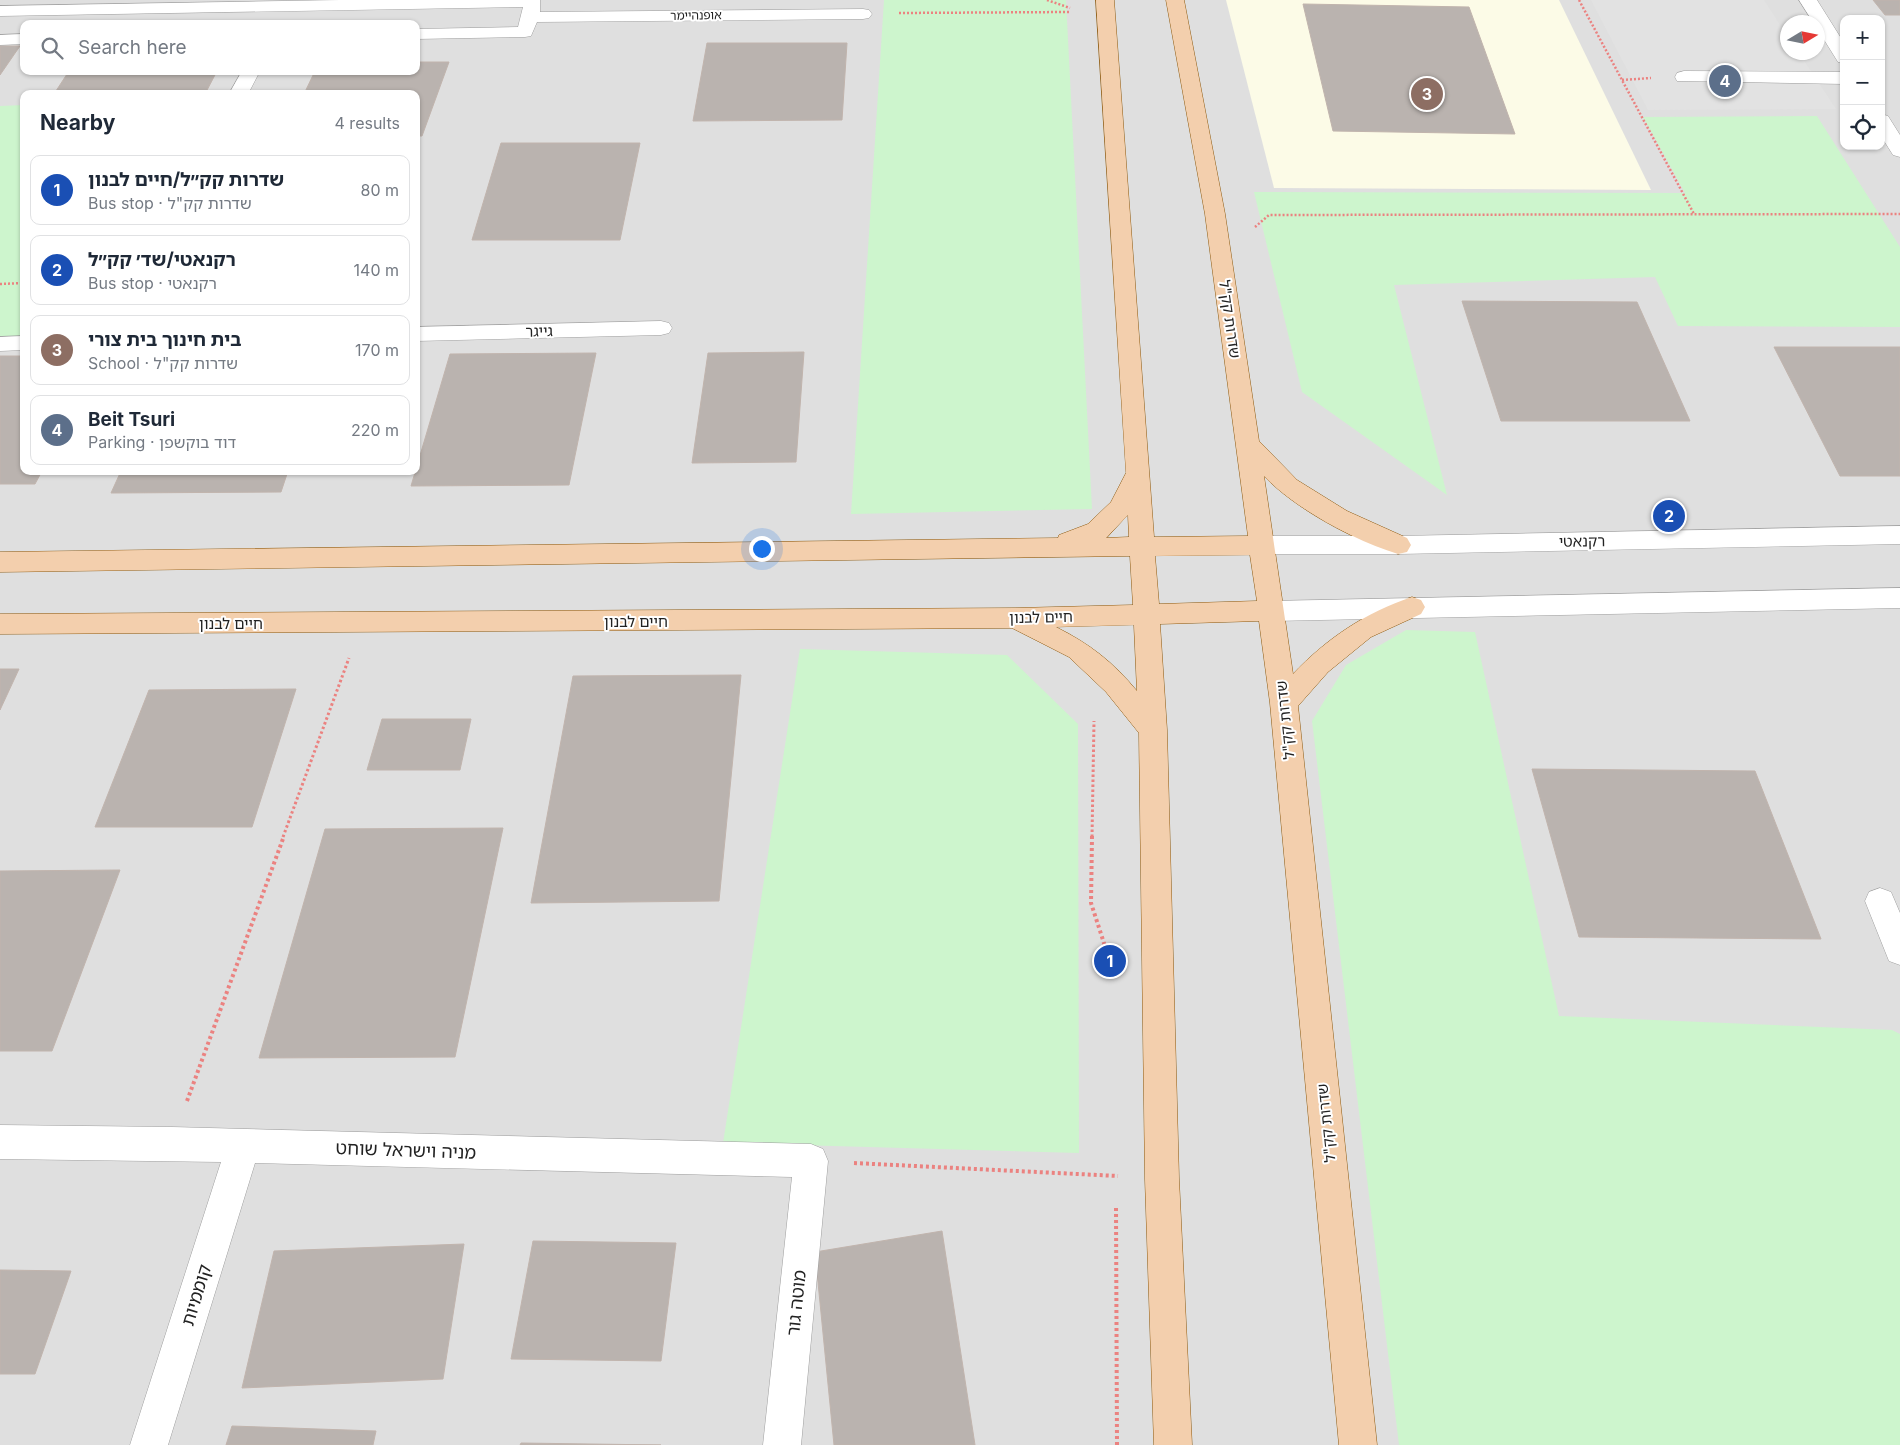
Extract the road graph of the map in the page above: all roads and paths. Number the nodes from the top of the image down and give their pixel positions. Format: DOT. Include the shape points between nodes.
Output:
graph roads {
  1 [pos="1047,0"];
  2 [pos="1105,0"];
  3 [pos="1175,0"];
  4 [pos="1578,0"];
  5 [pos="1808,0"];
  6 [pos="283,3"];
  7 [pos="532,6"];
  8 [pos="13,7"];
  9 [pos="863,14"];
  10 [pos="277,20"];
  11 [pos="420,34"];
  12 [pos="0,40"];
  13 [pos="20,40"];
  14 [pos="1840,52"];
  15 [pos="249,75"];
  16 [pos="1684,77"];
  17 [pos="1840,78"];
  18 [pos="240,90"];
  19 [pos="1885,127"];
  20 [pos="1900,151"];
  21 [pos="1694,214"];
  22 [pos="1900,214"];
  23 [pos="1248,232"];
  24 [pos="20,283"];
  25 [pos="0,284"];
  26 [pos="661,328"];
  27 [pos="420,334"];
  28 [pos="20,343"];
  29 [pos="0,344"];
  30 [pos="1249,445"];
  31 [pos="1138,472"];
  32 [pos="1900,535"];
  33 [pos="1263,545"];
  34 [pos="1398,545"];
  35 [pos="1143,546"];
  36 [pos="1051,548"];
  37 [pos="0,562"];
  38 [pos="1900,598"];
  39 [pos="1412,607"];
  40 [pos="1272,611"];
  41 [pos="1145,614"];
  42 [pos="1016,618"];
  43 [pos="361,623"];
  44 [pos="0,624"];
  45 [pos="1096,666"];
  46 [pos="1284,704"];
  47 [pos="1153,730"];
  48 [pos="1880,901"];
  49 [pos="1900,951"];
  50 [pos="1115,976"];
  51 [pos="0,1142"];
  52 [pos="172,1144"];
  53 [pos="243,1146"];
  54 [pos="811,1161"];
  55 [pos="1116,1166"];
  56 [pos="1116,1176"];
  57 [pos="1162,1179"];
  58 [pos="1116,1186"];
  59 [pos="1116,1206"];
  60 [pos="149,1445"];
  61 [pos="782,1445"];
  62 [pos="1117,1445"];
  63 [pos="1172,1445"];
  64 [pos="1358,1445"];
  1 -- 9 [label="path" via="1072,10"];
  2 -- 31 [label="main road"];
  3 -- 30 [label="main road, שדרות קק\"ל" via="1215,214"];
  4 -- 21 [label="path"];
  5 -- 14 [label="street"];
  6 -- 7 [label="street, אופנהיימר"];
  6 -- 8 [label="street, אופנהיימר"];
  6 -- 10 [label="street"];
  7 -- 9 [label="street, אופנהיימר"];
  7 -- 11 [label="street" via="525,32"];
  12 -- 13 [label="street"];
  15 -- 18 [label="street"];
  16 -- 17 [label="street"];
  19 -- 20 [label="street"];
  21 -- 22 [label="path"];
  21 -- 23 [label="path" via="1269,215"];
  24 -- 25 [label="path"];
  26 -- 27 [label="street, גייגר"];
  28 -- 29 [label="street"];
  30 -- 33 [label="main road, שדרות קק\"ל"];
  30 -- 34 [label="main road" via="1288,486 1338,517"];
  31 -- 35 [label="main road"];
  31 -- 36 [label="main road" via="1120,508 1097,531"];
  32 -- 34 [label="street, רקנאטי"];
  33 -- 34 [label="street, רקנאטי"];
  33 -- 35 [label="main road"];
  33 -- 40 [label="main road, שדרות קק\"ל"];
  35 -- 36 [label="main road"];
  35 -- 41 [label="main road"];
  36 -- 37 [label="main road"];
  38 -- 39 [label="street"];
  39 -- 40 [label="street"];
  39 -- 46 [label="main road" via="1362,630 1319,664"];
  40 -- 41 [label="main road, חיים לבנון"];
  40 -- 46 [label="main road, שדרות קק\"ל"];
  41 -- 42 [label="main road, חיים לבנון"];
  41 -- 47 [label="main road"];
  42 -- 43 [label="main road, חיים לבנון"];
  42 -- 45 [label="main road" via="1078,650"];
  43 -- 44 [label="main road, חיים לבנון"];
  43 -- 52 [label="path"];
  45 -- 47 [label="main road" via="1116,684"];
  45 -- 50 [label="path" via="1091,904"];
  46 -- 64 [label="main road, שדרות קק\"ל"];
  47 -- 57 [label="main road"];
  48 -- 49 [label="street"];
  51 -- 52 [label="street, מניה וישראל שוחט"];
  52 -- 53 [label="street, מניה וישראל שוחט"];
  53 -- 54 [label="street, מניה וישראל שוחט"];
  53 -- 60 [label="street, קוממיות"];
  54 -- 56 [label="path"];
  54 -- 61 [label="street, מוטה גור"];
  55 -- 56 [label="path"];
  56 -- 57 [label="path"];
  56 -- 58 [label="path"];
  57 -- 63 [label="main road"];
  59 -- 62 [label="path"];
}
